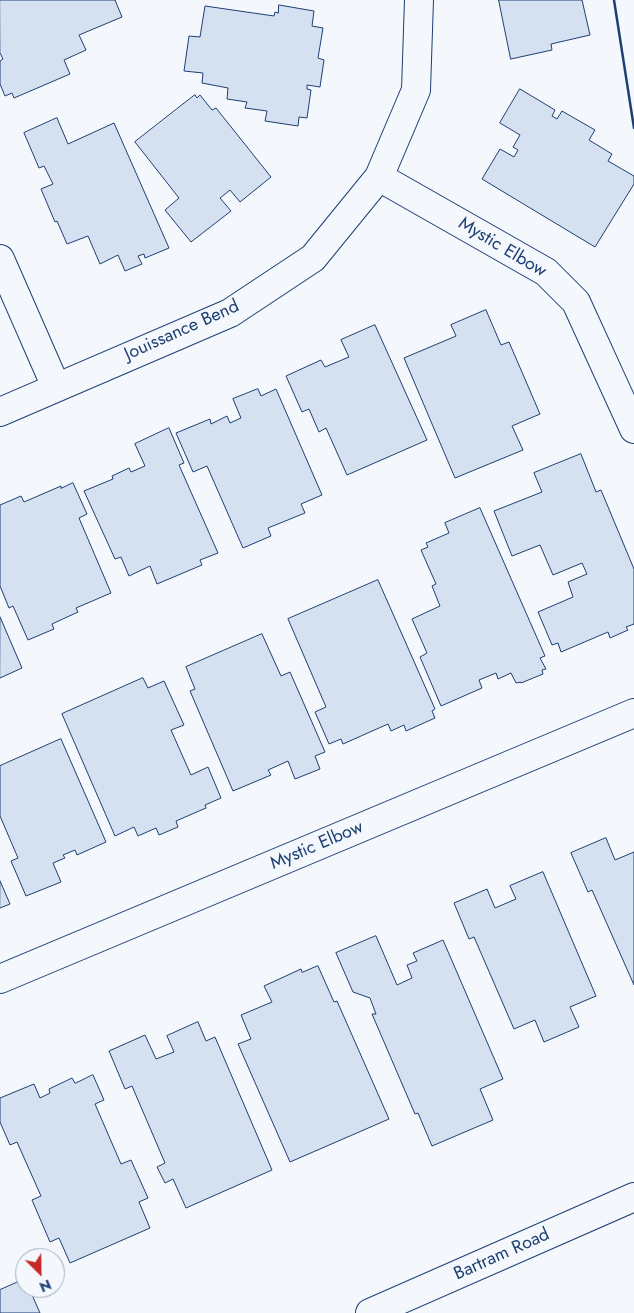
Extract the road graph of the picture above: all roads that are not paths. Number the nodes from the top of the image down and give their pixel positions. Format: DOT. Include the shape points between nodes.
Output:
graph roads {
  1 [pos="419,0"];
  2 [pos="379,177"];
  3 [pos="0,259"];
  4 [pos="56,387"];
  5 [pos="0,412"];
  6 [pos="634,429"];
  7 [pos="634,713"];
  8 [pos="0,979"];
  9 [pos="634,1197"];
  10 [pos="370,1313"];
  1 -- 2 [label="street, Jouissance Bend" via="416,90"];
  2 -- 4 [label="street, Jouissance Bend" via="313,258 230,313"];
  2 -- 6 [label="street, Mystic Elbow" via="546,272 576,302"];
  3 -- 4 [label="street"];
  4 -- 5 [label="street, Jouissance Bend"];
  7 -- 8 [label="street, Mystic Elbow"];
  9 -- 10 [label="street, Bartram Road"];
}
